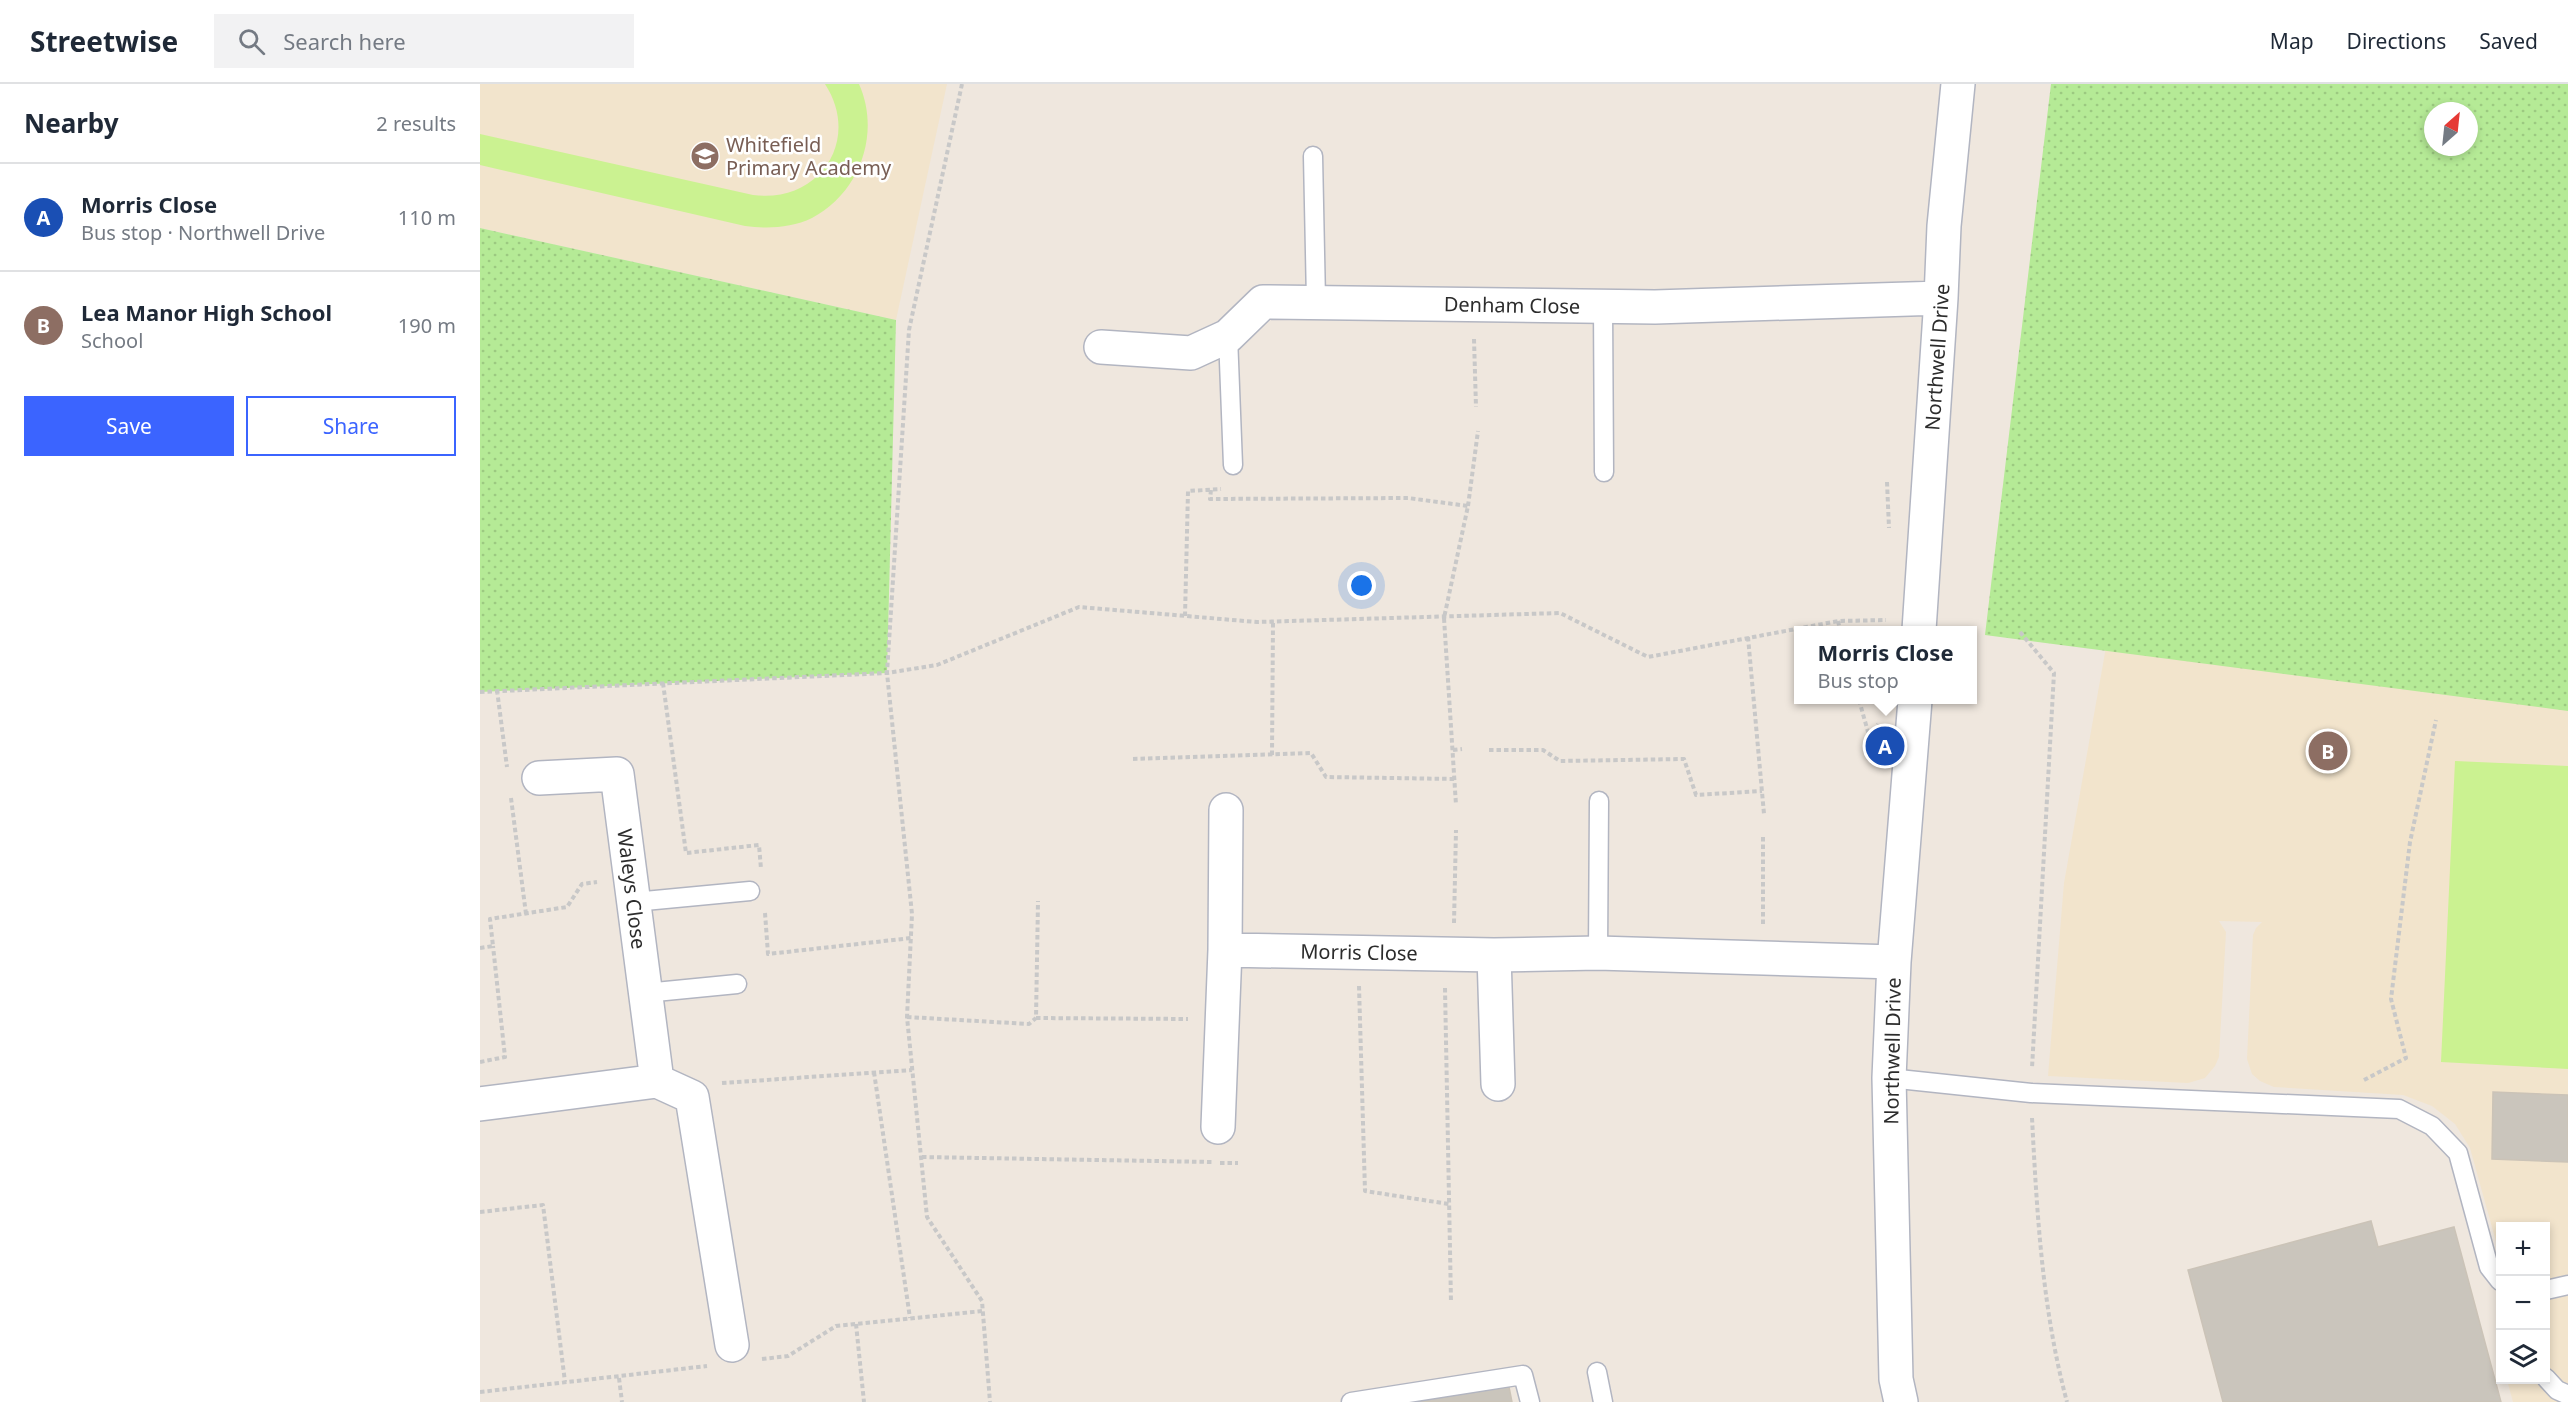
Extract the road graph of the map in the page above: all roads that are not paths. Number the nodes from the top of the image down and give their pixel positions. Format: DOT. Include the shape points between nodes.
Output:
graph roads {
  1 [pos="1958,84"];
  2 [pos="1314,156"];
  3 [pos="1941,298"];
  4 [pos="1316,301"];
  5 [pos="1603,306"];
  6 [pos="1228,336"];
  7 [pos="1101,347"];
  8 [pos="1233,465"];
  9 [pos="1604,472"];
  10 [pos="1919,626"];
  11 [pos="1915,704"];
  12 [pos="539,778"];
  13 [pos="1599,801"];
  14 [pos="1226,810"];
  15 [pos="756,885"];
  16 [pos="632,891"];
  17 [pos="1225,950"];
  18 [pos="1598,953"];
  19 [pos="1494,955"];
  20 [pos="1894,962"];
  21 [pos="737,984"];
  22 [pos="645,993"];
  23 [pos="1889,1078"];
  24 [pos="657,1081"];
  25 [pos="1498,1084"];
  26 [pos="480,1104"];
  27 [pos="1218,1127"];
  28 [pos="2496,1276"];
  29 [pos="2568,1285"];
  30 [pos="2550,1289"];
  31 [pos="732,1345"];
  32 [pos="1597,1372"];
  33 [pos="2550,1382"];
  34 [pos="2568,1395"];
  35 [pos="1351,1402"];
  36 [pos="1530,1402"];
  37 [pos="1603,1402"];
  38 [pos="1900,1402"];
  1 -- 3 [label="street, Northwell Drive"];
  2 -- 4 [label="lane"];
  3 -- 5 [label="street, Denham Close"];
  3 -- 10 [label="street, Northwell Drive"];
  4 -- 5 [label="street, Denham Close"];
  4 -- 6 [label="street, Denham Close" via="1263,302"];
  5 -- 9 [label="lane"];
  6 -- 7 [label="street, Denham Close" via="1191,353"];
  6 -- 8 [label="lane"];
  11 -- 20 [label="street, Northwell Drive"];
  12 -- 16 [label="street, Waleys Close" via="617,774"];
  13 -- 18 [label="lane"];
  14 -- 17 [label="street"];
  15 -- 16 [label="lane"];
  16 -- 22 [label="street, Waleys Close"];
  17 -- 19 [label="street, Morris Close"];
  17 -- 27 [label="street"];
  18 -- 19 [label="street, Morris Close"];
  18 -- 20 [label="street, Morris Close"];
  19 -- 25 [label="street"];
  20 -- 23 [label="street, Northwell Drive"];
  21 -- 22 [label="lane"];
  22 -- 24 [label="street, Waleys Close"];
  23 -- 28 [label="lane" via="2031,1093 2399,1109 2432,1126 2458,1153 2489,1268"];
  23 -- 38 [label="street, Northwell Drive" via="1896,1379"];
  24 -- 26 [label="street"];
  24 -- 31 [label="street" via="692,1097"];
  29 -- 30 [label="lane"];
  32 -- 37 [label="lane"];
  33 -- 34 [label="lane"];
  35 -- 36 [label="lane" via="1523,1375"];
}
